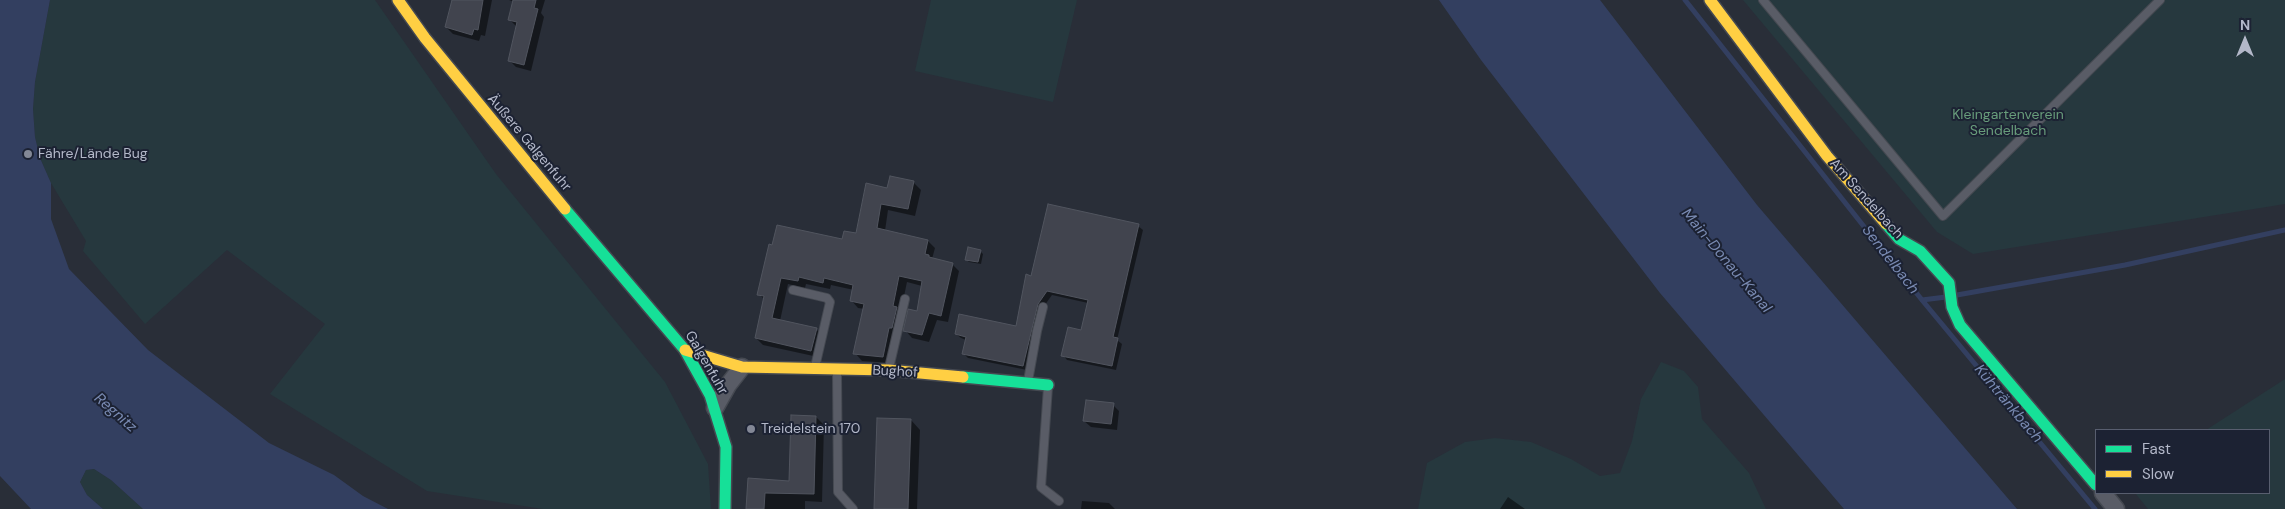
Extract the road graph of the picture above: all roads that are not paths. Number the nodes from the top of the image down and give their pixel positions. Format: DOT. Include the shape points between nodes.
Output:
graph roads {
  1 [pos="398,0"];
  2 [pos="1710,0"];
  3 [pos="1763,0"];
  4 [pos="2160,0"];
  5 [pos="792,290"];
  6 [pos="905,299"];
  7 [pos="644,300"];
  8 [pos="1043,307"];
  9 [pos="685,350"];
  10 [pos="742,367"];
  11 [pos="815,369"];
  12 [pos="837,370"];
  13 [pos="888,370"];
  14 [pos="1028,383"];
  15 [pos="1048,385"];
  16 [pos="715,408"];
  17 [pos="2095,484"];
  18 [pos="2104,494"];
  19 [pos="1059,501"];
  20 [pos="725,509"];
  21 [pos="853,509"];
  22 [pos="2116,509"];
  1 -- 7 [label="street, Äußere Galgenfuhr" via="542,184"];
  2 -- 17 [label="street, Am Sendelbach" via="1827,156 1899,239 1920,251 1949,283 1952,307 1960,325"];
  3 -- 4 [label="lane" via="1943,216"];
  5 -- 11 [label="lane" via="827,298 830,302"];
  6 -- 13 [label="lane"];
  7 -- 9 [label="street, Galgenfuhr"];
  8 -- 14 [label="lane"];
  9 -- 10 [label="street, Bughof"];
  9 -- 16 [label="street, Galgenfuhr"];
  10 -- 11 [label="street, Bughof"];
  10 -- 16 [label="street"];
  11 -- 12 [label="street, Bughof"];
  12 -- 13 [label="street, Bughof"];
  12 -- 21 [label="lane" via="838,492"];
  13 -- 14 [label="street, Bughof"];
  14 -- 15 [label="street, Bughof"];
  15 -- 19 [label="lane" via="1041,487"];
  16 -- 20 [label="street, Galgenfuhr" via="726,447"];
  18 -- 22 [label="street"];
}
